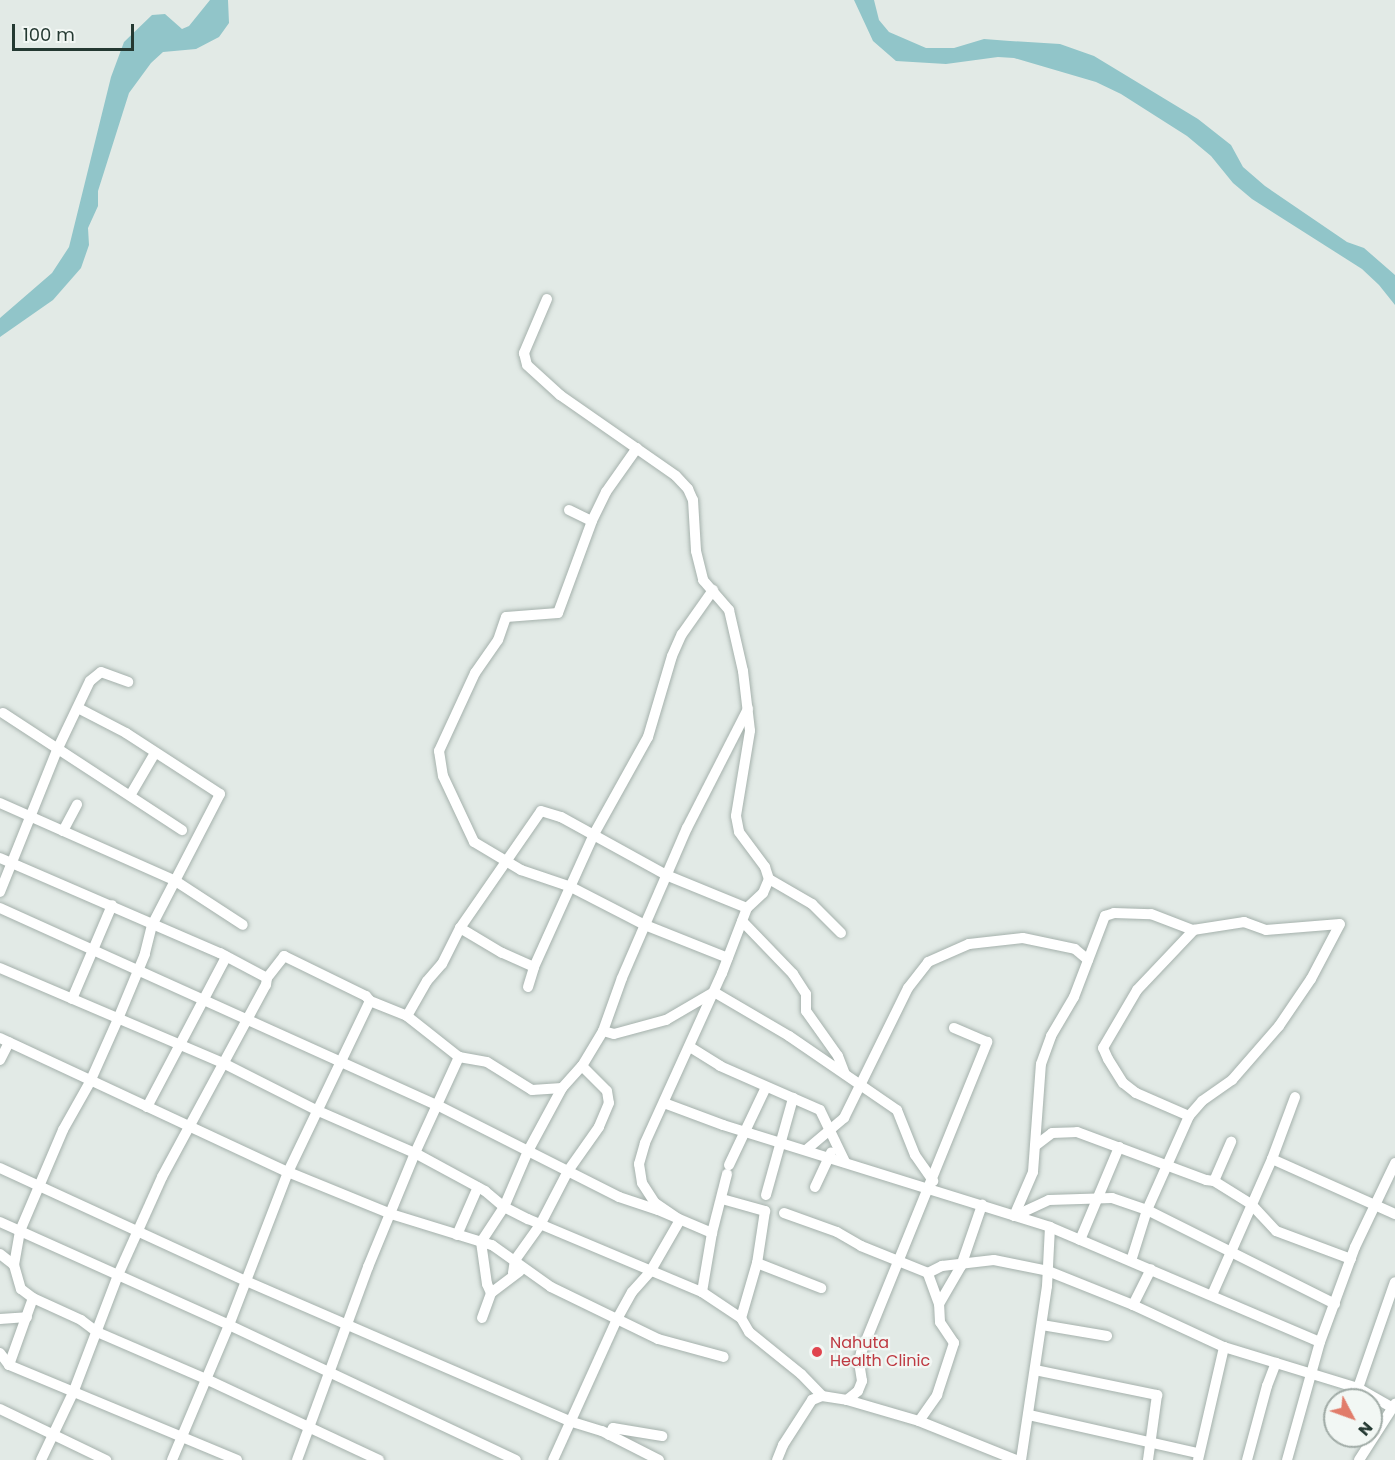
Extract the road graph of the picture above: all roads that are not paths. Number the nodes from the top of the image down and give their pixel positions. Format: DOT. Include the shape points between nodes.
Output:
graph roads {
  1 [pos="547,299"];
  2 [pos="637,448"];
  3 [pos="569,510"];
  4 [pos="592,521"];
  5 [pos="713,590"];
  6 [pos="129,682"];
  7 [pos="78,708"];
  8 [pos="748,709"];
  9 [pos="3,713"];
  10 [pos="58,748"];
  11 [pos="155,753"];
  12 [pos="131,794"];
  13 [pos="0,804"];
  14 [pos="77,805"];
  15 [pos="30,814"];
  16 [pos="182,830"];
  17 [pos="63,831"];
  18 [pos="594,834"];
  19 [pos="0,858"];
  20 [pos="506,861"];
  21 [pos="12,863"];
  22 [pos="666,875"];
  23 [pos="769,879"];
  24 [pos="174,880"];
  25 [pos="572,887"];
  26 [pos="0,892"];
  27 [pos="112,905"];
  28 [pos="0,908"];
  29 [pos="747,908"];
  30 [pos="742,921"];
  31 [pos="152,925"];
  32 [pos="243,925"];
  33 [pos="645,926"];
  34 [pos="460,928"];
  35 [pos="1194,930"];
  36 [pos="841,933"];
  37 [pos="93,950"];
  38 [pos="226,957"];
  39 [pos="728,957"];
  40 [pos="1088,960"];
  41 [pos="534,967"];
  42 [pos="0,968"];
  43 [pos="139,969"];
  44 [pos="267,978"];
  45 [pos="528,987"];
  46 [pos="714,992"];
  47 [pos="72,999"];
  48 [pos="205,1000"];
  49 [pos="370,1001"];
  50 [pos="407,1016"];
  51 [pos="247,1018"];
  52 [pos="118,1019"];
  53 [pos="954,1028"];
  54 [pos="603,1031"];
  55 [pos="6,1041"];
  56 [pos="181,1046"];
  57 [pos="690,1047"];
  58 [pos="459,1058"];
  59 [pos="0,1060"];
  60 [pos="339,1062"];
  61 [pos="223,1063"];
  62 [pos="582,1066"];
  63 [pos="845,1074"];
  64 [pos="90,1082"];
  65 [pos="862,1085"];
  66 [pos="766,1087"];
  67 [pos="562,1088"];
  68 [pos="1295,1096"];
  69 [pos="793,1098"];
  70 [pos="664,1103"];
  71 [pos="437,1105"];
  72 [pos="147,1107"];
  73 [pos="316,1110"];
  74 [pos="1188,1116"];
  75 [pos="189,1125"];
  76 [pos="744,1131"];
  77 [pos="832,1135"];
  78 [pos="779,1142"];
  79 [pos="1232,1142"];
  80 [pos="1035,1146"];
  81 [pos="1119,1147"];
  82 [pos="806,1150"];
  83 [pos="528,1151"];
  84 [pos="415,1153"];
  85 [pos="830,1158"];
  86 [pos="1272,1159"];
  87 [pos="844,1162"];
  88 [pos="1395,1163"];
  89 [pos="1167,1164"];
  90 [pos="0,1168"];
  91 [pos="568,1171"];
  92 [pos="288,1172"];
  93 [pos="1214,1181"];
  94 [pos="931,1185"];
  95 [pos="42,1186"];
  96 [pos="478,1187"];
  97 [pos="815,1187"];
  98 [pos="765,1195"];
  99 [pos="1100,1197"];
  100 [pos="722,1199"];
  101 [pos="1251,1204"];
  102 [pos="982,1205"];
  103 [pos="504,1207"];
  104 [pos="1375,1208"];
  105 [pos="1147,1210"];
  106 [pos="784,1213"];
  107 [pos="391,1214"];
  108 [pos="1395,1214"];
  109 [pos="1014,1216"];
  110 [pos="680,1220"];
  111 [pos="0,1222"];
  112 [pos="540,1225"];
  113 [pos="1050,1227"];
  114 [pos="137,1230"];
  115 [pos="20,1231"];
  116 [pos="712,1233"];
  117 [pos="457,1235"];
  118 [pos="1080,1240"];
  119 [pos="481,1242"];
  120 [pos="1230,1251"];
  121 [pos="0,1254"];
  122 [pos="1351,1259"];
  123 [pos="1131,1261"];
  124 [pos="520,1263"];
  125 [pos="756,1263"];
  126 [pos="899,1263"];
  127 [pos="14,1265"];
  128 [pos="961,1266"];
  129 [pos="1151,1269"];
  130 [pos="1048,1271"];
  131 [pos="650,1272"];
  132 [pos="513,1273"];
  133 [pos="928,1274"];
  134 [pos="118,1275"];
  135 [pos="246,1281"];
  136 [pos="1395,1282"];
  137 [pos="821,1288"];
  138 [pos="702,1292"];
  139 [pos="491,1293"];
  140 [pos="1212,1295"];
  141 [pos="33,1298"];
  142 [pos="939,1304"];
  143 [pos="1335,1304"];
  144 [pos="1133,1305"];
  145 [pos="27,1317"];
  146 [pos="482,1318"];
  147 [pos="741,1318"];
  148 [pos="0,1319"];
  149 [pos="617,1320"];
  150 [pos="349,1324"];
  151 [pos="229,1325"];
  152 [pos="1042,1325"];
  153 [pos="97,1332"];
  154 [pos="1107,1336"];
  155 [pos="1320,1342"];
  156 [pos="1224,1347"];
  157 [pos="0,1353"];
  158 [pos="724,1357"];
  159 [pos="1276,1363"];
  160 [pos="9,1365"];
  161 [pos="1035,1370"];
  162 [pos="329,1372"];
  163 [pos="1311,1374"];
  164 [pos="206,1379"];
  165 [pos="1355,1388"];
  166 [pos="1358,1388"];
  167 [pos="73,1393"];
  168 [pos="822,1396"];
  169 [pos="847,1400"];
  170 [pos="1394,1406"];
  171 [pos="0,1409"];
  172 [pos="1029,1415"];
  173 [pos="569,1421"];
  174 [pos="919,1421"];
  175 [pos="310,1426"];
  176 [pos="52,1434"];
  177 [pos="609,1435"];
  178 [pos="662,1436"];
  179 [pos="181,1438"];
  180 [pos="1150,1443"];
  181 [pos="1198,1456"];
  182 [pos="41,1460"];
  183 [pos="106,1460"];
  184 [pos="172,1460"];
  185 [pos="237,1460"];
  186 [pos="297,1460"];
  187 [pos="379,1460"];
  188 [pos="516,1460"];
  189 [pos="553,1460"];
  190 [pos="659,1460"];
  191 [pos="777,1460"];
  192 [pos="1016,1460"];
  193 [pos="1021,1460"];
  194 [pos="1148,1460"];
  195 [pos="1247,1460"];
  196 [pos="1287,1460"];
  197 [pos="1359,1460"];
  1 -- 2 [label="street" via="524,353 527,365 560,395"];
  2 -- 4 [label="street" via="606,492"];
  2 -- 5 [label="street" via="688,489 693,500 696,551 703,580"];
  3 -- 4 [label="street"];
  4 -- 20 [label="street" via="558,614 506,617 498,640 475,673 440,751 443,776 474,842"];
  5 -- 8 [label="street" via="733,620"];
  5 -- 18 [label="street" via="682,634 648,738"];
  6 -- 7 [label="street" via="101,672 90,681"];
  7 -- 10 [label="street"];
  7 -- 11 [label="street"];
  8 -- 22 [label="street"];
  8 -- 23 [label="street" via="750,730 736,816 739,832 765,867"];
  9 -- 10 [label="street"];
  10 -- 12 [label="street"];
  10 -- 15 [label="street"];
  11 -- 12 [label="street"];
  11 -- 24 [label="street" via="220,794"];
  12 -- 16 [label="street"];
  13 -- 15 [label="street"];
  14 -- 17 [label="street"];
  15 -- 17 [label="street"];
  15 -- 21 [label="street"];
  17 -- 24 [label="street"];
  18 -- 20 [label="street" via="541,811"];
  18 -- 22 [label="street"];
  18 -- 25 [label="street"];
  19 -- 21 [label="street"];
  20 -- 25 [label="street"];
  20 -- 34 [label="street"];
  21 -- 26 [label="street"];
  21 -- 27 [label="street"];
  22 -- 29 [label="street"];
  22 -- 33 [label="street"];
  23 -- 29 [label="street" via="763,893"];
  23 -- 36 [label="street" via="812,904"];
  24 -- 31 [label="street"];
  24 -- 32 [label="street"];
  25 -- 33 [label="street"];
  25 -- 41 [label="street"];
  27 -- 31 [label="street"];
  27 -- 37 [label="street"];
  28 -- 37 [label="street"];
  29 -- 30 [label="street"];
  30 -- 39 [label="street"];
  30 -- 63 [label="street" via="793,974 806,994 806,1011 838,1056"];
  31 -- 38 [label="street"];
  31 -- 43 [label="street"];
  33 -- 39 [label="street"];
  33 -- 54 [label="street"];
  34 -- 41 [label="street" via="476,940"];
  34 -- 50 [label="street" via="442,964"];
  35 -- 40 [label="street" via="1151,914 1114,913 1105,916"];
  35 -- 74 [label="street" via="1137,990 1103,1048 1130,1088"];
  35 -- 74 [label="street" via="1244,922 1266,930 1340,924 1311,979 1279,1026 1232,1080"];
  37 -- 43 [label="street"];
  37 -- 47 [label="street"];
  38 -- 44 [label="street"];
  38 -- 48 [label="street"];
  39 -- 46 [label="street"];
  40 -- 65 [label="street" via="1075,949 1023,938 969,944 928,962 908,988"];
  40 -- 80 [label="street" via="1041,1064"];
  41 -- 45 [label="street"];
  42 -- 47 [label="street"];
  43 -- 48 [label="street"];
  43 -- 52 [label="street"];
  44 -- 49 [label="street" via="284,956 291,957"];
  44 -- 51 [label="street"];
  46 -- 54 [label="street" via="666,1020 614,1034"];
  46 -- 57 [label="street"];
  46 -- 63 [label="street"];
  47 -- 52 [label="street"];
  48 -- 51 [label="street"];
  48 -- 56 [label="street"];
  49 -- 50 [label="street"];
  49 -- 60 [label="street"];
  50 -- 58 [label="street"];
  51 -- 60 [label="street"];
  51 -- 61 [label="street"];
  52 -- 56 [label="street"];
  52 -- 64 [label="street"];
  53 -- 94 [label="street" via="987,1042"];
  54 -- 62 [label="street"];
  55 -- 59 [label="street"];
  55 -- 64 [label="street"];
  56 -- 61 [label="street"];
  56 -- 72 [label="street"];
  57 -- 66 [label="street"];
  57 -- 70 [label="street"];
  58 -- 67 [label="street" via="487,1062 532,1090"];
  58 -- 71 [label="street"];
  60 -- 71 [label="street"];
  60 -- 73 [label="street"];
  61 -- 73 [label="street"];
  61 -- 75 [label="street"];
  62 -- 67 [label="street"];
  62 -- 91 [label="street" via="607,1091 609,1103"];
  63 -- 65 [label="street"];
  64 -- 72 [label="street"];
  64 -- 95 [label="street" via="63,1130"];
  65 -- 77 [label="street"];
  65 -- 94 [label="street" via="897,1110"];
  66 -- 69 [label="street"];
  66 -- 76 [label="street"];
  67 -- 83 [label="street"];
  68 -- 86 [label="street"];
  69 -- 77 [label="street" via="820,1110"];
  69 -- 78 [label="street"];
  70 -- 76 [label="street"];
  70 -- 110 [label="street" via="639,1164 642,1183 655,1203"];
  71 -- 83 [label="street"];
  71 -- 84 [label="street"];
  72 -- 75 [label="street"];
  73 -- 84 [label="street"];
  73 -- 92 [label="street"];
  74 -- 89 [label="street"];
  75 -- 92 [label="street"];
  75 -- 114 [label="street"];
  76 -- 78 [label="street"];
  76 -- 100 [label="street" via="728,1169"];
  77 -- 82 [label="street"];
  77 -- 85 [label="street"];
  77 -- 87 [label="street"];
  78 -- 82 [label="street"];
  78 -- 98 [label="street"];
  79 -- 93 [label="street"];
  80 -- 81 [label="street" via="1052,1133 1077,1132"];
  80 -- 109 [label="street" via="1033,1172"];
  81 -- 89 [label="street"];
  81 -- 99 [label="street"];
  82 -- 85 [label="street"];
  83 -- 91 [label="street"];
  83 -- 103 [label="street"];
  84 -- 96 [label="street"];
  84 -- 107 [label="street"];
  85 -- 87 [label="street"];
  85 -- 97 [label="street"];
  86 -- 101 [label="street"];
  86 -- 104 [label="street"];
  87 -- 94 [label="street"];
  88 -- 104 [label="street"];
  89 -- 93 [label="street"];
  89 -- 105 [label="street"];
  90 -- 95 [label="street"];
  91 -- 110 [label="street" via="619,1197"];
  91 -- 112 [label="street"];
  92 -- 107 [label="street"];
  92 -- 135 [label="street"];
  93 -- 101 [label="street"];
  94 -- 102 [label="street"];
  94 -- 126 [label="street"];
  95 -- 114 [label="street"];
  95 -- 115 [label="street"];
  96 -- 103 [label="street"];
  96 -- 117 [label="street"];
  99 -- 105 [label="street"];
  99 -- 109 [label="street" via="1049,1200"];
  99 -- 118 [label="street"];
  100 -- 116 [label="street"];
  100 -- 125 [label="street" via="765,1211"];
  101 -- 120 [label="street"];
  101 -- 122 [label="street" via="1276,1231"];
  102 -- 109 [label="street"];
  102 -- 128 [label="street"];
  103 -- 112 [label="street"];
  103 -- 119 [label="street"];
  104 -- 108 [label="street"];
  104 -- 122 [label="street"];
  105 -- 120 [label="street"];
  105 -- 123 [label="street"];
  106 -- 126 [label="street" via="837,1232"];
  107 -- 117 [label="street"];
  107 -- 150 [label="street"];
  109 -- 113 [label="street"];
  110 -- 116 [label="street"];
  110 -- 131 [label="street"];
  111 -- 115 [label="street"];
  112 -- 124 [label="street"];
  112 -- 131 [label="street"];
  113 -- 118 [label="street"];
  113 -- 130 [label="street"];
  114 -- 134 [label="street"];
  114 -- 135 [label="street"];
  115 -- 127 [label="street"];
  115 -- 134 [label="street"];
  116 -- 138 [label="street"];
  117 -- 119 [label="street"];
  118 -- 123 [label="street"];
  119 -- 124 [label="street"];
  119 -- 139 [label="street"];
  120 -- 140 [label="street"];
  120 -- 143 [label="street"];
  121 -- 127 [label="street"];
  122 -- 143 [label="street"];
  123 -- 129 [label="street"];
  124 -- 132 [label="street"];
  124 -- 139 [label="street"];
  124 -- 149 [label="street" via="550,1287"];
  125 -- 137 [label="street"];
  125 -- 147 [label="street"];
  126 -- 133 [label="street"];
  126 -- 169 [label="street" via="861,1353 862,1381 858,1392"];
  127 -- 141 [label="street" via="21,1289"];
  128 -- 130 [label="street" via="994,1260"];
  128 -- 133 [label="street" via="942,1266"];
  128 -- 142 [label="street"];
  129 -- 140 [label="street"];
  129 -- 144 [label="street"];
  130 -- 144 [label="street"];
  130 -- 152 [label="street"];
  131 -- 138 [label="street"];
  131 -- 149 [label="street" via="632,1292"];
  133 -- 142 [label="street"];
  134 -- 151 [label="street"];
  134 -- 153 [label="street"];
  135 -- 150 [label="street"];
  135 -- 151 [label="street"];
  136 -- 166 [label="street"];
  138 -- 147 [label="street"];
  139 -- 146 [label="street"];
  140 -- 155 [label="street"];
  141 -- 145 [label="street"];
  141 -- 153 [label="street" via="81,1320"];
  142 -- 174 [label="street" via="940,1322 954,1343 937,1395"];
  143 -- 155 [label="street"];
  144 -- 156 [label="street"];
  145 -- 148 [label="street"];
  145 -- 160 [label="street"];
  147 -- 168 [label="street" via="750,1332"];
  149 -- 158 [label="street" via="658,1339"];
  149 -- 173 [label="street"];
  150 -- 162 [label="street"];
  150 -- 173 [label="street"];
  151 -- 162 [label="street"];
  151 -- 164 [label="street"];
  152 -- 154 [label="street"];
  152 -- 161 [label="street"];
  153 -- 164 [label="street"];
  153 -- 167 [label="street"];
  155 -- 163 [label="street"];
  156 -- 159 [label="street"];
  156 -- 181 [label="street"];
  157 -- 160 [label="street"];
  159 -- 163 [label="street"];
  159 -- 195 [label="street"];
  160 -- 167 [label="street"];
  161 -- 172 [label="street"];
  161 -- 180 [label="street" via="1156,1395"];
  162 -- 175 [label="street"];
  162 -- 188 [label="street"];
  163 -- 165 [label="street"];
  163 -- 196 [label="street"];
  164 -- 175 [label="street"];
  164 -- 179 [label="street"];
  167 -- 176 [label="street"];
  167 -- 179 [label="street"];
  168 -- 169 [label="street"];
  168 -- 191 [label="street" via="805,1408"];
  169 -- 174 [label="street"];
  170 -- 197 [label="street"];
  171 -- 176 [label="street"];
  172 -- 180 [label="street"];
  172 -- 193 [label="street"];
  173 -- 177 [label="street"];
  173 -- 189 [label="street"];
  174 -- 192 [label="street"];
  175 -- 186 [label="street"];
  175 -- 187 [label="street"];
  176 -- 182 [label="street"];
  176 -- 183 [label="street"];
  177 -- 178 [label="street" via="614,1428"];
  177 -- 190 [label="street"];
  179 -- 184 [label="street"];
  179 -- 185 [label="street"];
  180 -- 181 [label="street"];
  180 -- 194 [label="street"];
}
